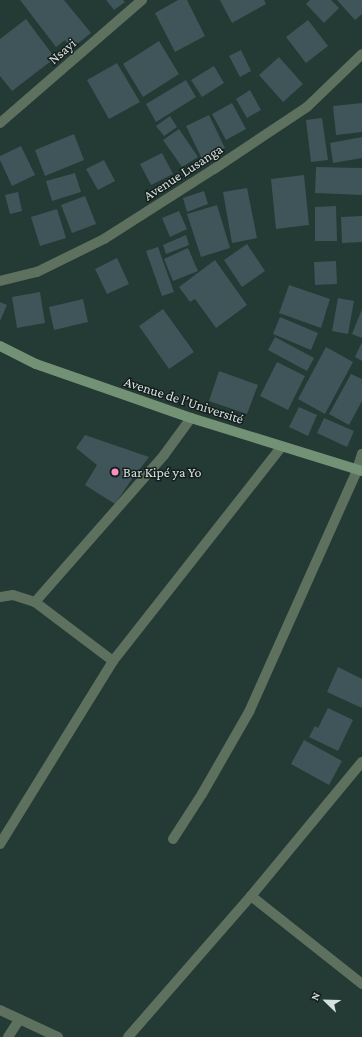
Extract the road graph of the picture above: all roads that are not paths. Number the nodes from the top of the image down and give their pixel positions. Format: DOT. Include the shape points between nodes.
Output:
graph roads {
  1 [pos="142,0"];
  2 [pos="362,54"];
  3 [pos="0,123"];
  4 [pos="0,281"];
  5 [pos="0,346"];
  6 [pos="191,418"];
  7 [pos="282,446"];
  8 [pos="362,454"];
  9 [pos="360,470"];
  10 [pos="0,597"];
  11 [pos="35,602"];
  12 [pos="113,661"];
  13 [pos="362,762"];
  14 [pos="173,839"];
  15 [pos="0,844"];
  16 [pos="251,896"];
  17 [pos="362,984"];
  18 [pos="0,1010"];
  19 [pos="18,1020"];
  20 [pos="8,1037"];
  21 [pos="58,1037"];
  22 [pos="128,1037"];
  1 -- 3 [label="street, Nsayi"];
  2 -- 4 [label="street, Avenue Lusanga" via="307,107 104,239 37,272"];
  5 -- 6 [label="main road, Avenue de l’Université" via="36,364"];
  6 -- 7 [label="main road, Avenue de l’Université"];
  6 -- 11 [label="street" via="164,455"];
  7 -- 9 [label="main road, Avenue de l’Université"];
  7 -- 12 [label="street"];
  8 -- 9 [label="street"];
  9 -- 14 [label="street" via="249,712"];
  10 -- 11 [label="street" via="13,595"];
  11 -- 12 [label="street"];
  12 -- 15 [label="street"];
  13 -- 16 [label="street"];
  16 -- 17 [label="street"];
  16 -- 22 [label="street"];
  18 -- 19 [label="street"];
  19 -- 20 [label="street"];
  19 -- 21 [label="street"];
}
